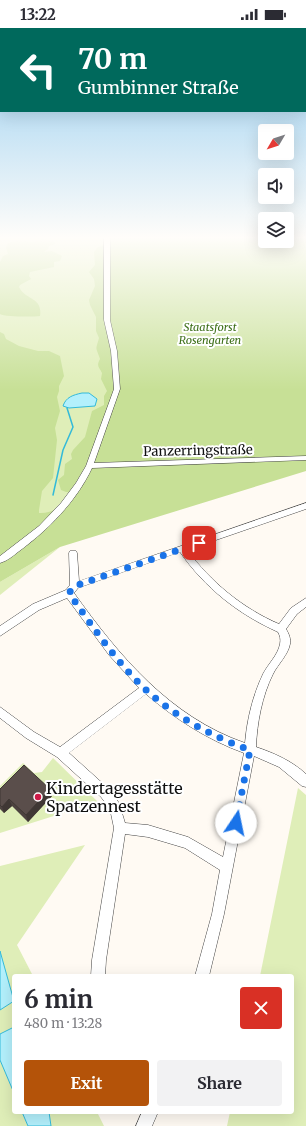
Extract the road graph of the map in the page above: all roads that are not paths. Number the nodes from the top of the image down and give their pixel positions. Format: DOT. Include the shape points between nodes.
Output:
graph roads {
  1 [pos="107,288"];
  2 [pos="306,458"];
  3 [pos="91,466"];
  4 [pos="306,506"];
  5 [pos="182,549"];
  6 [pos="73,553"];
  7 [pos="0,560"];
  8 [pos="72,590"];
  9 [pos="306,602"];
  10 [pos="281,629"];
  11 [pos="0,632"];
  12 [pos="145,689"];
  13 [pos="0,712"];
  14 [pos="250,750"];
  15 [pos="61,753"];
  16 [pos="306,782"];
  17 [pos="120,828"];
  18 [pos="227,867"];
  19 [pos="98,974"];
  20 [pos="203,974"];
  21 [pos="149,1114"];
  22 [pos="144,1126"];
  1 -- 3 [label="street" via="107,320 114,351 117,389"];
  2 -- 3 [label="street, Panzerringstraße"];
  3 -- 7 [label="street" via="76,489 42,528"];
  4 -- 5 [label="street"];
  5 -- 8 [label="street"];
  5 -- 10 [label="street" via="200,572 219,589 252,614"];
  6 -- 8 [label="street"];
  8 -- 11 [label="street" via="36,607"];
  8 -- 12 [label="street" via="111,650"];
  9 -- 10 [label="street" via="294,611"];
  10 -- 14 [label="street" via="285,635 285,642 266,678 251,735"];
  12 -- 14 [label="street" via="203,729"];
  12 -- 15 [label="street"];
  13 -- 15 [label="street" via="30,735"];
  14 -- 16 [label="street" via="289,767"];
  14 -- 18 [label="street"];
  15 -- 17 [label="street" via="105,793 115,807"];
  17 -- 18 [label="street" via="148,831 188,842"];
  17 -- 19 [label="street"];
  18 -- 20 [label="street"];
  21 -- 22 [label="street"];
}
